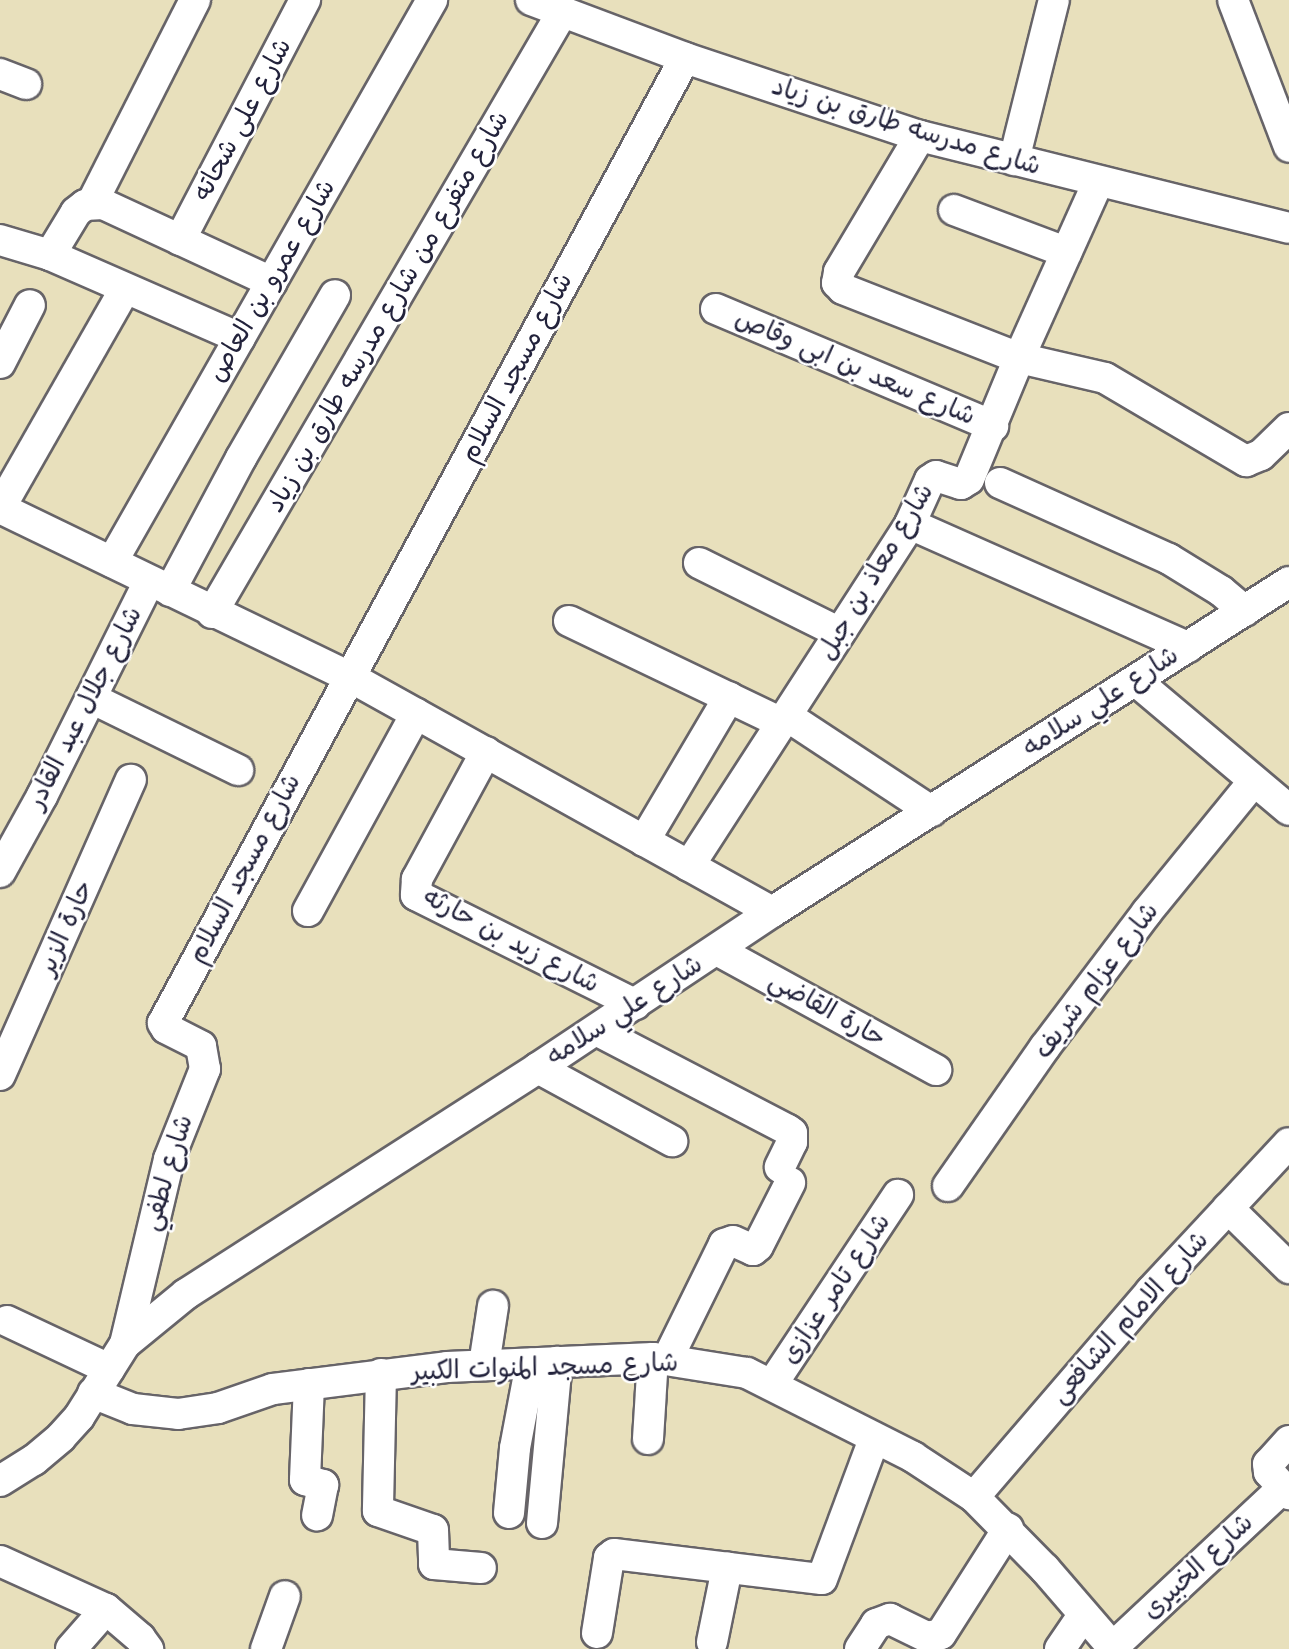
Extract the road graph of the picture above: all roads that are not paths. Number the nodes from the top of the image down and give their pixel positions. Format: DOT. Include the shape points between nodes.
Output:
graph roads {
  1 [pos="195,0"];
  2 [pos="305,0"];
  3 [pos="432,0"];
  4 [pos="531,0"];
  5 [pos="1054,0"];
  6 [pos="1233,0"];
  7 [pos="563,11"];
  8 [pos="685,58"];
  9 [pos="920,136"];
  10 [pos="1289,147"];
  11 [pos="1014,160"];
  12 [pos="1098,182"];
  13 [pos="92,203"];
  14 [pos="954,210"];
  15 [pos="1289,228"];
  16 [pos="0,240"];
  17 [pos="180,240"];
  18 [pos="1066,252"];
  19 [pos="50,255"];
  20 [pos="272,282"];
  21 [pos="125,289"];
  22 [pos="335,295"];
  23 [pos="30,305"];
  24 [pos="716,309"];
  25 [pos="240,338"];
  26 [pos="1019,358"];
  27 [pos="0,363"];
  28 [pos="993,426"];
  29 [pos="1289,428"];
  30 [pos="1000,483"];
  31 [pos="0,508"];
  32 [pos="910,524"];
  33 [pos="112,562"];
  34 [pos="699,563"];
  35 [pos="1289,582"];
  36 [pos="159,586"];
  37 [pos="1245,611"];
  38 [pos="212,613"];
  39 [pos="569,621"];
  40 [pos="840,633"];
  41 [pos="1188,647"];
  42 [pos="350,677"];
  43 [pos="1136,681"];
  44 [pos="729,697"];
  45 [pos="91,698"];
  46 [pos="416,713"];
  47 [pos="785,719"];
  48 [pos="486,752"];
  49 [pos="238,770"];
  50 [pos="131,780"];
  51 [pos="1254,781"];
  52 [pos="1289,810"];
  53 [pos="931,811"];
  54 [pos="644,841"];
  55 [pos="689,866"];
  56 [pos="0,872"];
  57 [pos="308,911"];
  58 [pos="772,912"];
  59 [pos="717,950"];
  60 [pos="635,1004"];
  61 [pos="163,1026"];
  62 [pos="596,1030"];
  63 [pos="538,1068"];
  64 [pos="936,1070"];
  65 [pos="0,1075"];
  66 [pos="672,1142"];
  67 [pos="1289,1143"];
  68 [pos="948,1186"];
  69 [pos="898,1195"];
  70 [pos="1228,1208"];
  71 [pos="1289,1268"];
  72 [pos="493,1306"];
  73 [pos="7,1321"];
  74 [pos="660,1359"];
  75 [pos="544,1362"];
  76 [pos="484,1365"];
  77 [pos="109,1369"];
  78 [pos="381,1374"];
  79 [pos="773,1383"];
  80 [pos="309,1384"];
  81 [pos="648,1439"];
  82 [pos="874,1439"];
  83 [pos="1289,1441"];
  84 [pos="0,1481"];
  85 [pos="1286,1491"];
  86 [pos="974,1497"];
  87 [pos="509,1513"];
  88 [pos="317,1515"];
  89 [pos="541,1523"];
  90 [pos="1008,1530"];
  91 [pos="0,1561"];
  92 [pos="481,1568"];
  93 [pos="727,1568"];
  94 [pos="285,1596"];
  95 [pos="106,1609"];
  96 [pos="1084,1614"];
  97 [pos="597,1633"];
  98 [pos="712,1642"];
  99 [pos="1113,1648"];
  100 [pos="71,1649"];
  101 [pos="148,1649"];
  102 [pos="266,1649"];
  103 [pos="860,1649"];
  104 [pos="1060,1649"];
  1 -- 13 [label="street"];
  2 -- 17 [label="street, شارع على شحاته"];
  3 -- 20 [label="street, شارع عمرو بن العاص"];
  4 -- 7 [label="street, شارع مدرسه طارق بن زياد"];
  5 -- 11 [label="street"];
  6 -- 10 [label="street"];
  7 -- 8 [label="street, شارع مدرسه طارق بن زياد"];
  7 -- 38 [label="street, شارع متفرع من شارع مدرسه طارق بن زياد"];
  8 -- 9 [label="street, شارع مدرسه طارق بن زياد"];
  8 -- 42 [label="street, شارع مسجد السلام"];
  9 -- 11 [label="street, شارع مدرسه طارق بن زياد"];
  9 -- 26 [label="street" via="839,272 837,283"];
  11 -- 12 [label="street, شارع مدرسه طارق بن زياد"];
  12 -- 15 [label="street, شارع مدرسه طارق بن زياد"];
  12 -- 18 [label="street, شارع معاذ بن جبل"];
  13 -- 17 [label="street" via="114,208"];
  13 -- 19 [label="street" via="76,212"];
  14 -- 18 [label="street"];
  16 -- 19 [label="street"];
  17 -- 20 [label="street"];
  18 -- 26 [label="street, شارع معاذ بن جبل"];
  19 -- 21 [label="street"];
  20 -- 25 [label="street, شارع عمرو بن العاص"];
  21 -- 25 [label="street"];
  21 -- 31 [label="street"];
  22 -- 36 [label="street, شارع جلال عبد القادر" via="241,458"];
  23 -- 27 [label="street"];
  24 -- 28 [label="street, شارع سعد بن ابى وقاص"];
  25 -- 33 [label="street, شارع عمرو بن العاص"];
  26 -- 28 [label="street, شارع معاذ بن جبل"];
  26 -- 29 [label="street" via="1105,378 1246,461 1261,455"];
  28 -- 32 [label="street, شارع معاذ بن جبل" via="968,481 961,484 933,477"];
  30 -- 37 [label="street" via="1168,559"];
  31 -- 33 [label="street"];
  32 -- 40 [label="street, شارع معاذ بن جبل"];
  32 -- 41 [label="street"];
  33 -- 36 [label="street"];
  34 -- 40 [label="street"];
  35 -- 37 [label="street, شارع علي سلامه"];
  36 -- 38 [label="street"];
  36 -- 45 [label="street, شارع جلال عبد القادر"];
  37 -- 41 [label="street, شارع علي سلامه"];
  38 -- 42 [label="street"];
  39 -- 44 [label="street"];
  40 -- 47 [label="street, شارع معاذ بن جبل"];
  41 -- 43 [label="street, شارع علي سلامه"];
  42 -- 46 [label="street"];
  42 -- 61 [label="street, شارع مسجد السلام"];
  43 -- 51 [label="street"];
  43 -- 53 [label="street, شارع علي سلامه"];
  44 -- 47 [label="street"];
  44 -- 54 [label="street"];
  45 -- 49 [label="street"];
  45 -- 56 [label="street, شارع جلال عبد القادر"];
  46 -- 48 [label="street"];
  46 -- 57 [label="street"];
  47 -- 53 [label="street"];
  47 -- 55 [label="street, شارع معاذ بن جبل"];
  48 -- 54 [label="street"];
  48 -- 60 [label="street, شارع زيد بن حارثه" via="417,879 416,895"];
  50 -- 65 [label="street, حارة الزير"];
  51 -- 52 [label="street"];
  51 -- 68 [label="street, شارع عزام شريف" via="1147,912"];
  53 -- 58 [label="street, شارع علي سلامه"];
  54 -- 55 [label="street"];
  55 -- 58 [label="street"];
  58 -- 59 [label="street, شارع علي سلامه"];
  59 -- 60 [label="street, شارع علي سلامه"];
  59 -- 64 [label="street, حارة القاضي"];
  60 -- 62 [label="street, شارع علي سلامه"];
  61 -- 77 [label="street, شارع لطفي" via="201,1046 205,1069 169,1159"];
  62 -- 63 [label="street, شارع علي سلامه"];
  62 -- 74 [label="street" via="792,1133 785,1175 758,1246 753,1250 733,1241 724,1244"];
  63 -- 66 [label="street"];
  63 -- 77 [label="street, شارع علي سلامه" via="186,1294"];
  67 -- 70 [label="street, شارع الامام الشافعى"];
  69 -- 79 [label="street, شارع تامر عزازى"];
  70 -- 71 [label="street"];
  70 -- 86 [label="street, شارع الامام الشافعى"];
  72 -- 76 [label="street"];
  73 -- 77 [label="street, شارع مسجد المنوات الكبير"];
  74 -- 75 [label="street, شارع مسجد المنوات الكبير"];
  74 -- 79 [label="street, شارع مسجد المنوات الكبير" via="736,1370"];
  74 -- 81 [label="street"];
  75 -- 76 [label="street, شارع مسجد المنوات الكبير"];
  75 -- 87 [label="street" via="527,1395 515,1448"];
  75 -- 89 [label="street"];
  76 -- 78 [label="street, شارع مسجد المنوات الكبير"];
  77 -- 80 [label="street, شارع مسجد المنوات الكبير" via="133,1409 178,1414"];
  77 -- 84 [label="street, شارع علي سلامه" via="61,1437"];
  78 -- 80 [label="street, شارع مسجد المنوات الكبير"];
  78 -- 92 [label="street" via="378,1511 433,1531 434,1564"];
  79 -- 82 [label="street, شارع مسجد المنوات الكبير"];
  80 -- 88 [label="street" via="305,1480 323,1485"];
  82 -- 86 [label="street, شارع مسجد المنوات الكبير"];
  82 -- 93 [label="street" via="822,1578"];
  83 -- 85 [label="street" via="1268,1464 1269,1472"];
  85 -- 99 [label="street, شارع الخبيرى"];
  86 -- 90 [label="street, شارع مسجد المنوات الكبير"];
  90 -- 96 [label="street, شارع مسجد المنوات الكبير"];
  90 -- 103 [label="street" via="941,1634 927,1637 890,1619 876,1624"];
  91 -- 95 [label="street"];
  93 -- 97 [label="street" via="611,1555"];
  93 -- 98 [label="street"];
  94 -- 102 [label="street"];
  95 -- 100 [label="street"];
  95 -- 101 [label="street"];
  96 -- 99 [label="street, شارع مسجد المنوات الكبير"];
  96 -- 104 [label="street"];
}
